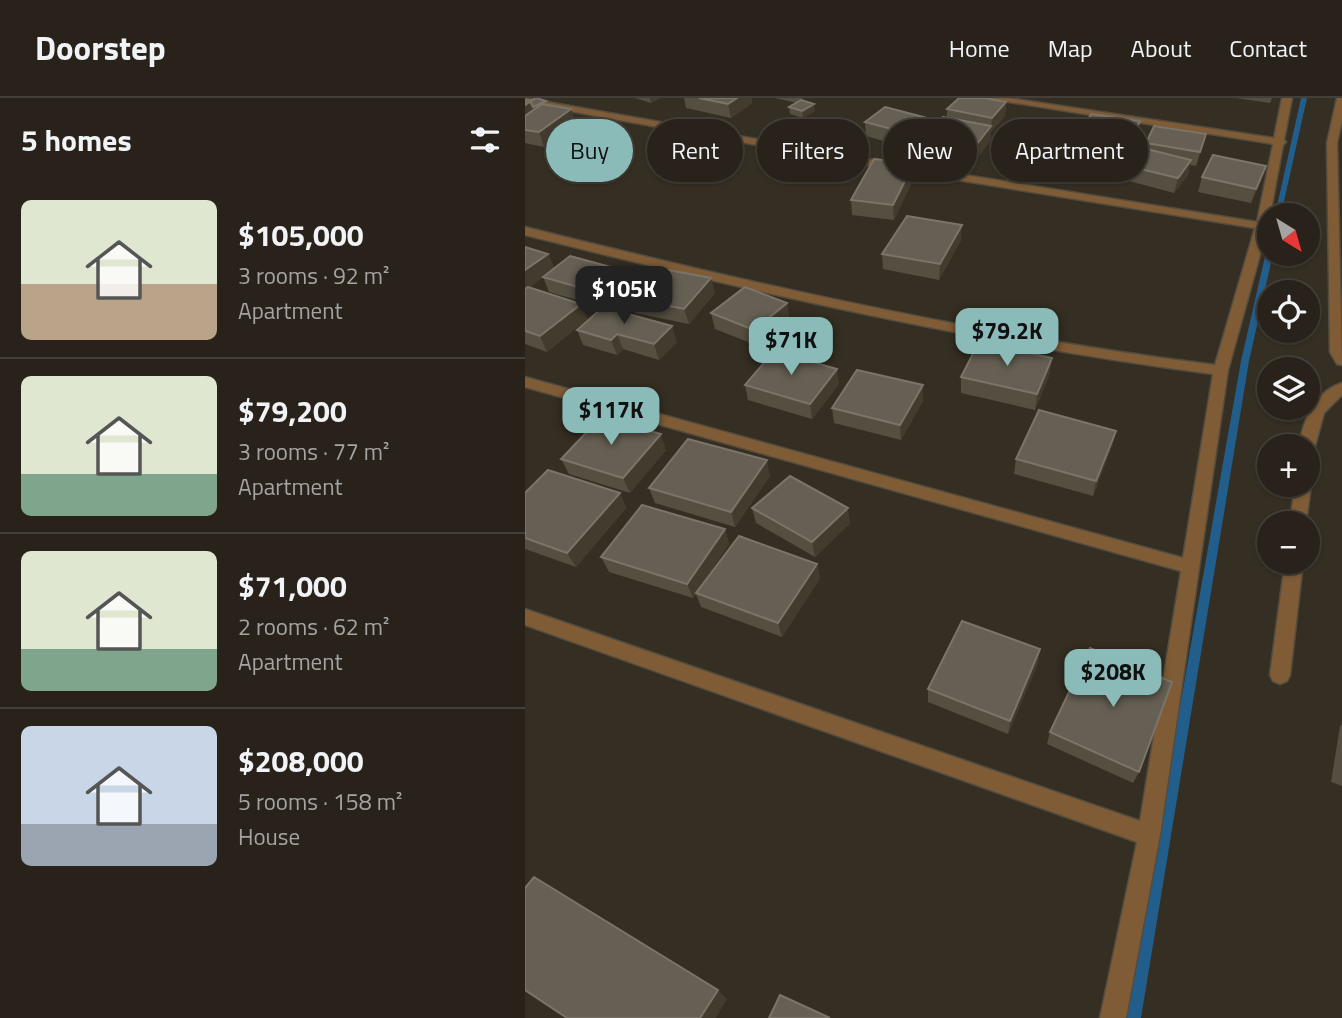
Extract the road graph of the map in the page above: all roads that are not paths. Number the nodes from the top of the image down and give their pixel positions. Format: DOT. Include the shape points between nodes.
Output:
graph roads {
  1 [pos="989,98"];
  2 [pos="1287,98"];
  3 [pos="1342,98"];
  4 [pos="525,100"];
  5 [pos="1281,142"];
  6 [pos="1267,203"];
  7 [pos="1257,225"];
  8 [pos="525,231"];
  9 [pos="1257,244"];
  10 [pos="1342,361"];
  11 [pos="1221,370"];
  12 [pos="525,382"];
  13 [pos="1342,388"];
  14 [pos="1308,434"];
  15 [pos="1190,567"];
  16 [pos="1292,574"];
  17 [pos="525,617"];
  18 [pos="1280,675"];
  19 [pos="1149,835"];
  20 [pos="1113,1018"];
  1 -- 5 [label="street"];
  2 -- 5 [label="street"];
  3 -- 10 [label="street" via="1332,143 1337,352"];
  4 -- 7 [label="street"];
  5 -- 6 [label="street"];
  8 -- 11 [label="street" via="745,286 922,323"];
  9 -- 11 [label="street"];
  11 -- 15 [label="street"];
  12 -- 15 [label="street"];
  13 -- 14 [label="street" via="1323,400"];
  15 -- 19 [label="street"];
  16 -- 18 [label="street"];
  17 -- 19 [label="street"];
  19 -- 20 [label="street"];
}
